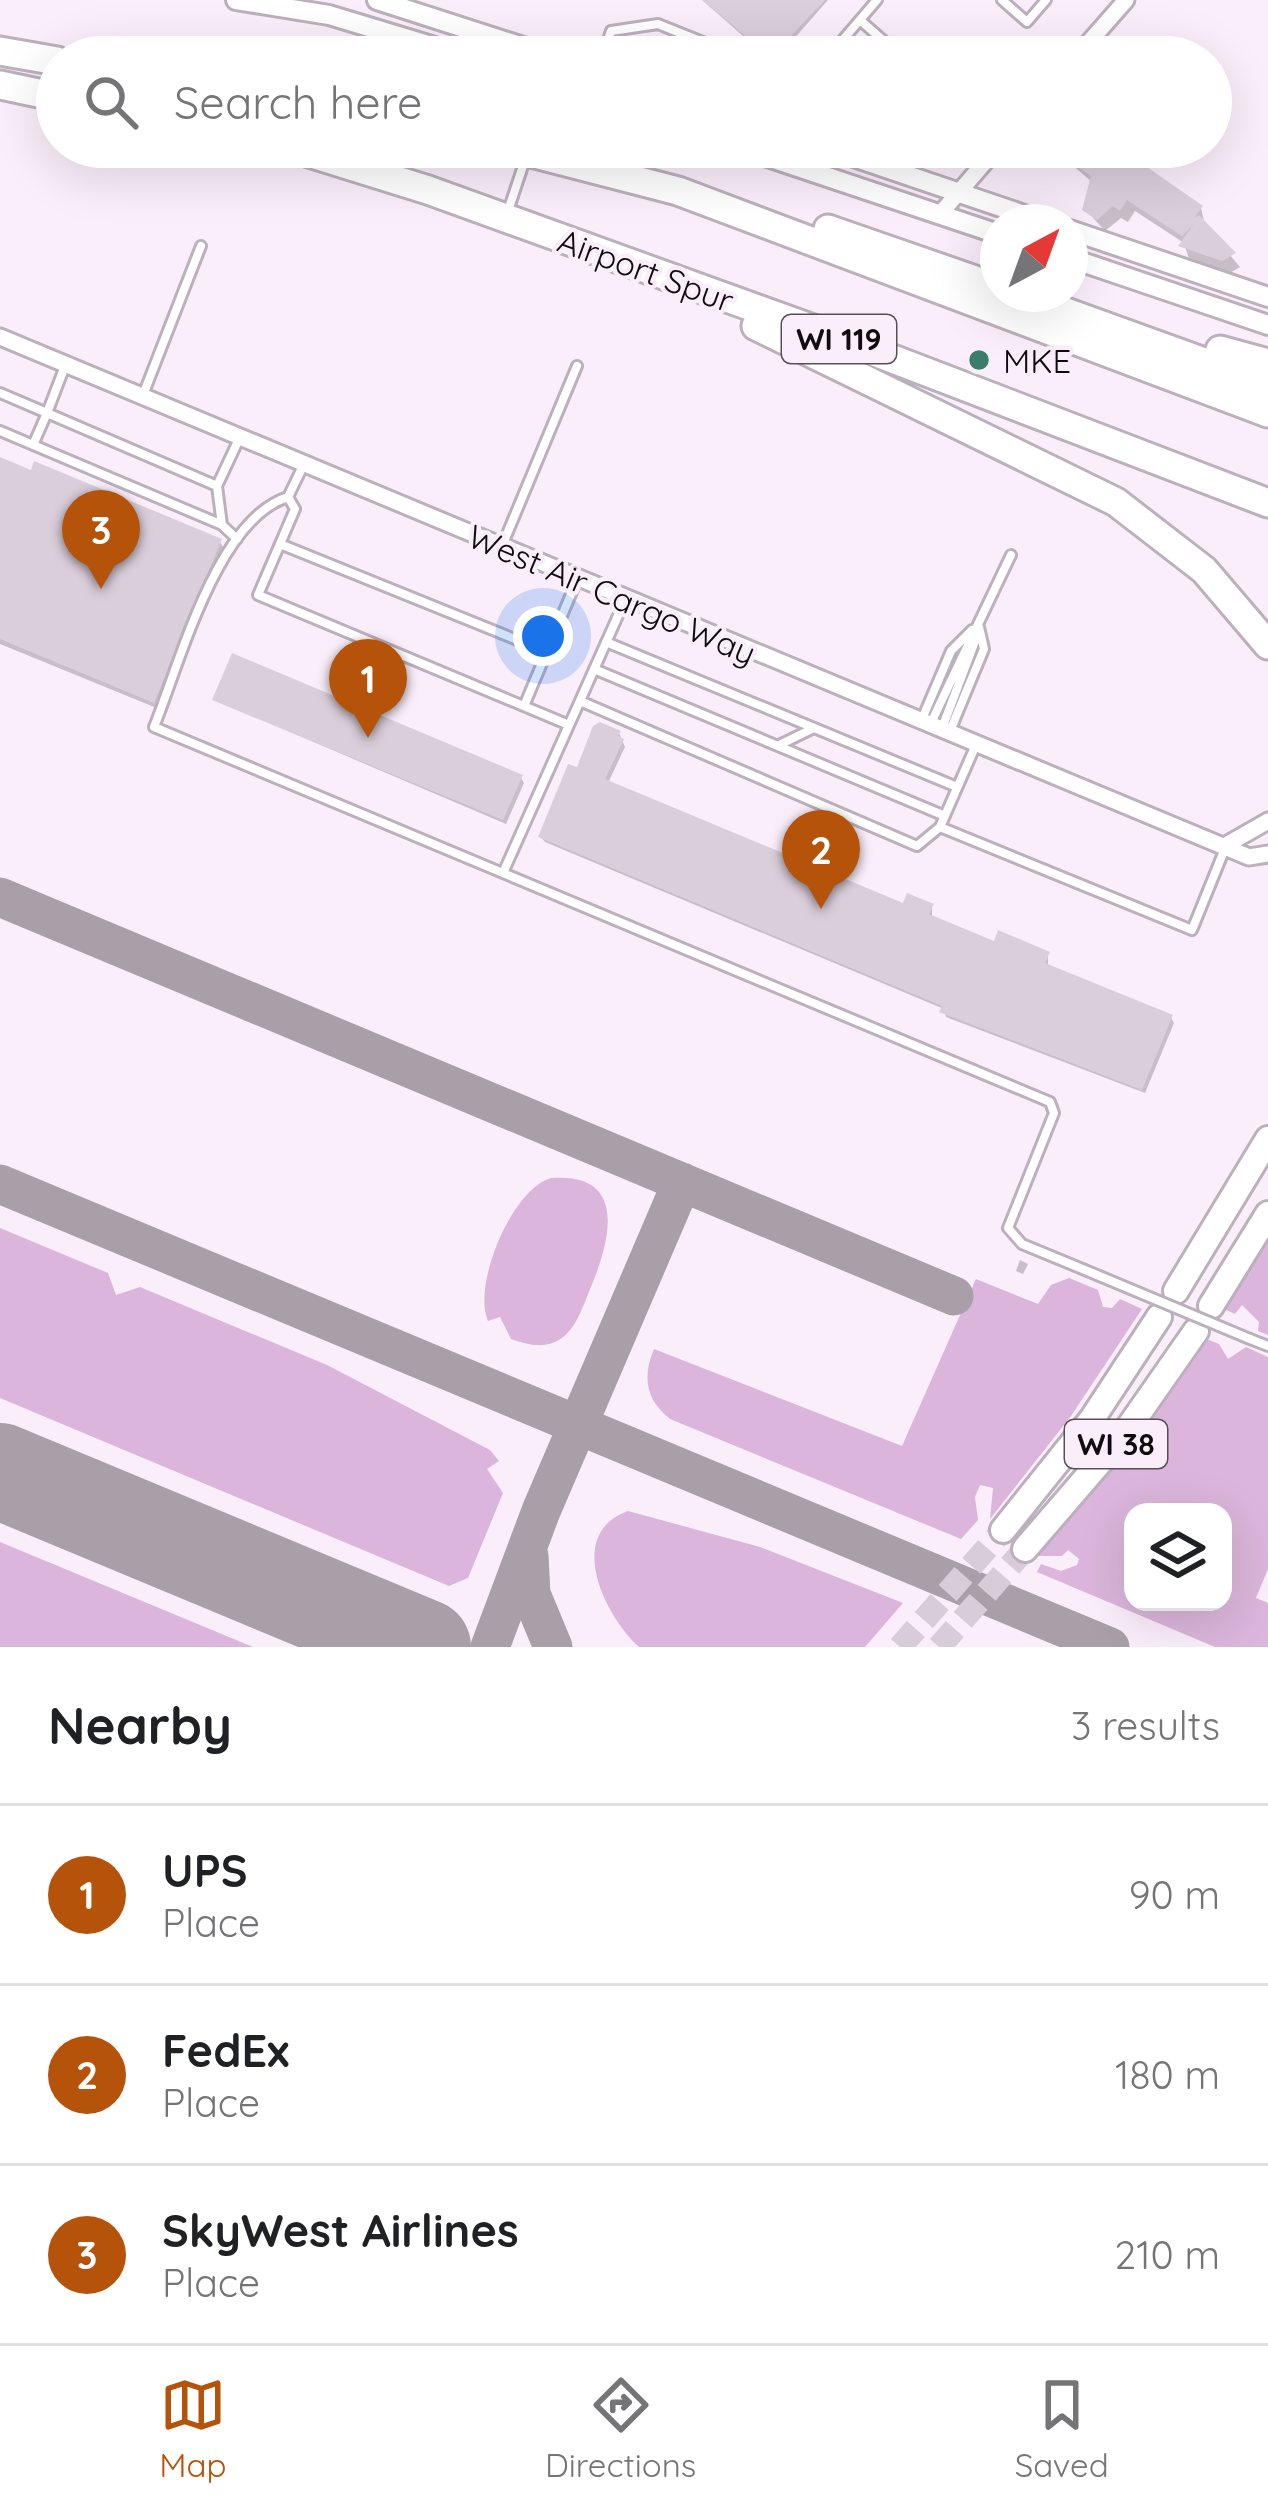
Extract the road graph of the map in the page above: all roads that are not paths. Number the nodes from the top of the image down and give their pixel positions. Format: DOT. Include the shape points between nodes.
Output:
graph roads {
  1 [pos="236,0"];
  2 [pos="377,0"];
  3 [pos="877,0"];
  4 [pos="1002,0"];
  5 [pos="1046,0"];
  6 [pos="1119,2"];
  7 [pos="860,20"];
  8 [pos="456,24"];
  9 [pos="400,36"];
  10 [pos="452,36"];
  11 [pos="492,36"];
  12 [pos="609,36"];
  13 [pos="688,36"];
  14 [pos="846,36"];
  15 [pos="878,36"];
  16 [pos="1092,36"];
  17 [pos="0,51"];
  18 [pos="36,58"];
  19 [pos="0,85"];
  20 [pos="36,93"];
  21 [pos="354,168"];
  22 [pos="514,168"];
  23 [pos="590,168"];
  24 [pos="800,168"];
  25 [pos="847,168"];
  26 [pos="886,168"];
  27 [pos="980,168"];
  28 [pos="842,182"];
  29 [pos="678,191"];
  30 [pos="958,193"];
  31 [pos="991,204"];
  32 [pos="940,214"];
  33 [pos="505,218"];
  34 [pos="980,228"];
  35 [pos="1088,236"];
  36 [pos="201,246"];
  37 [pos="1088,264"];
  38 [pos="639,270"];
  39 [pos="980,282"];
  40 [pos="1268,297"];
  41 [pos="1068,312"];
  42 [pos="1071,312"];
  43 [pos="1268,325"];
  44 [pos="0,337"];
  45 [pos="66,364"];
  46 [pos="1268,364"];
  47 [pos="578,366"];
  48 [pos="1268,385"];
  49 [pos="0,393"];
  50 [pos="142,396"];
  51 [pos="46,413"];
  52 [pos="1268,413"];
  53 [pos="0,431"];
  54 [pos="240,437"];
  55 [pos="34,445"];
  56 [pos="304,464"];
  57 [pos="217,486"];
  58 [pos="288,497"];
  59 [pos="1268,502"];
  60 [pos="222,525"];
  61 [pos="237,539"];
  62 [pos="280,544"];
  63 [pos="501,548"];
  64 [pos="1011,555"];
  65 [pos="577,580"];
  66 [pos="625,600"];
  67 [pos="979,626"];
  68 [pos="606,642"];
  69 [pos="1268,645"];
  70 [pos="547,652"];
  71 [pos="594,669"];
  72 [pos="580,700"];
  73 [pos="524,706"];
  74 [pos="569,725"];
  75 [pos="814,728"];
  76 [pos="934,730"];
  77 [pos="777,746"];
  78 [pos="975,747"];
  79 [pos="958,787"];
  80 [pos="945,816"];
  81 [pos="1268,821"];
  82 [pos="940,827"];
  83 [pos="1226,845"];
  84 [pos="1268,854"];
  85 [pos="503,873"];
  86 [pos="1268,1139"];
  87 [pos="1268,1214"];
  88 [pos="1176,1291"];
  89 [pos="1211,1306"];
  90 [pos="1160,1317"];
  91 [pos="1196,1331"];
  92 [pos="1268,1346"];
  93 [pos="1003,1530"];
  94 [pos="1025,1549"];
  1 -- 9 [label="street"];
  2 -- 8 [label="street"];
  3 -- 7 [label="lane"];
  4 -- 5 [label="lane" via="1027,22"];
  6 -- 16 [label="street"];
  7 -- 14 [label="lane"];
  7 -- 15 [label="lane"];
  8 -- 10 [label="street"];
  8 -- 11 [label="street"];
  12 -- 13 [label="lane" via="658,24"];
  17 -- 18 [label="highway"];
  19 -- 20 [label="highway"];
  21 -- 33 [label="highway, Airport Spur / WI 119"];
  22 -- 33 [label="lane"];
  23 -- 29 [label="highway, WI 119"];
  24 -- 28 [label="street"];
  25 -- 28 [label="street"];
  26 -- 30 [label="street"];
  27 -- 30 [label="street"];
  28 -- 32 [label="street"];
  29 -- 39 [label="highway" via="837,232"];
  29 -- 52 [label="highway, WI 119"];
  30 -- 31 [label="street"];
  30 -- 32 [label="street"];
  32 -- 34 [label="street"];
  33 -- 38 [label="highway, Airport Spur / WI 119"];
  35 -- 40 [label="street"];
  36 -- 50 [label="lane"];
  37 -- 43 [label="street"];
  38 -- 59 [label="highway, Airport Spur / WI 119"];
  38 -- 69 [label="highway" via="1117,502 1204,570"];
  41 -- 48 [label="highway"];
  42 -- 46 [label="highway"];
  44 -- 45 [label="street, West Air Cargo Way"];
  45 -- 50 [label="street, West Air Cargo Way"];
  45 -- 51 [label="lane"];
  47 -- 63 [label="lane"];
  49 -- 51 [label="lane"];
  50 -- 54 [label="street, West Air Cargo Way"];
  51 -- 55 [label="lane"];
  51 -- 57 [label="lane"];
  53 -- 55 [label="lane"];
  54 -- 56 [label="street, West Air Cargo Way"];
  54 -- 57 [label="lane"];
  55 -- 60 [label="lane"];
  56 -- 58 [label="lane"];
  56 -- 63 [label="street, West Air Cargo Way"];
  57 -- 60 [label="lane"];
  58 -- 61 [label="lane"];
  58 -- 62 [label="lane" via="295,509"];
  60 -- 61 [label="lane"];
  61 -- 85 [label="lane" via="154,727"];
  62 -- 70 [label="lane"];
  62 -- 73 [label="lane" via="258,595"];
  63 -- 65 [label="street, West Air Cargo Way"];
  64 -- 67 [label="lane"];
  65 -- 66 [label="street, West Air Cargo Way"];
  65 -- 70 [label="lane"];
  66 -- 68 [label="lane"];
  66 -- 76 [label="street, West Air Cargo Way"];
  67 -- 76 [label="lane"];
  67 -- 76 [label="lane" via="958,639"];
  68 -- 71 [label="lane"];
  68 -- 75 [label="lane"];
  70 -- 73 [label="lane"];
  71 -- 72 [label="lane"];
  71 -- 77 [label="lane"];
  72 -- 74 [label="lane"];
  72 -- 82 [label="lane" via="916,846"];
  73 -- 74 [label="lane"];
  74 -- 85 [label="lane"];
  75 -- 77 [label="lane"];
  75 -- 79 [label="lane"];
  76 -- 78 [label="street, West Air Cargo Way"];
  77 -- 80 [label="lane"];
  78 -- 79 [label="lane"];
  78 -- 83 [label="street, West Air Cargo Way"];
  79 -- 80 [label="lane"];
  80 -- 82 [label="lane"];
  81 -- 83 [label="street"];
  82 -- 83 [label="lane" via="1192,930"];
  83 -- 84 [label="street, West Air Cargo Way"];
  85 -- 92 [label="lane, bridge" via="1050,1102 1054,1113 1009,1232"];
  86 -- 88 [label="main road"];
  87 -- 89 [label="main road"];
  90 -- 93 [label="main road, WI 38"];
  91 -- 94 [label="main road, WI 38" via="1124,1434"];
}
